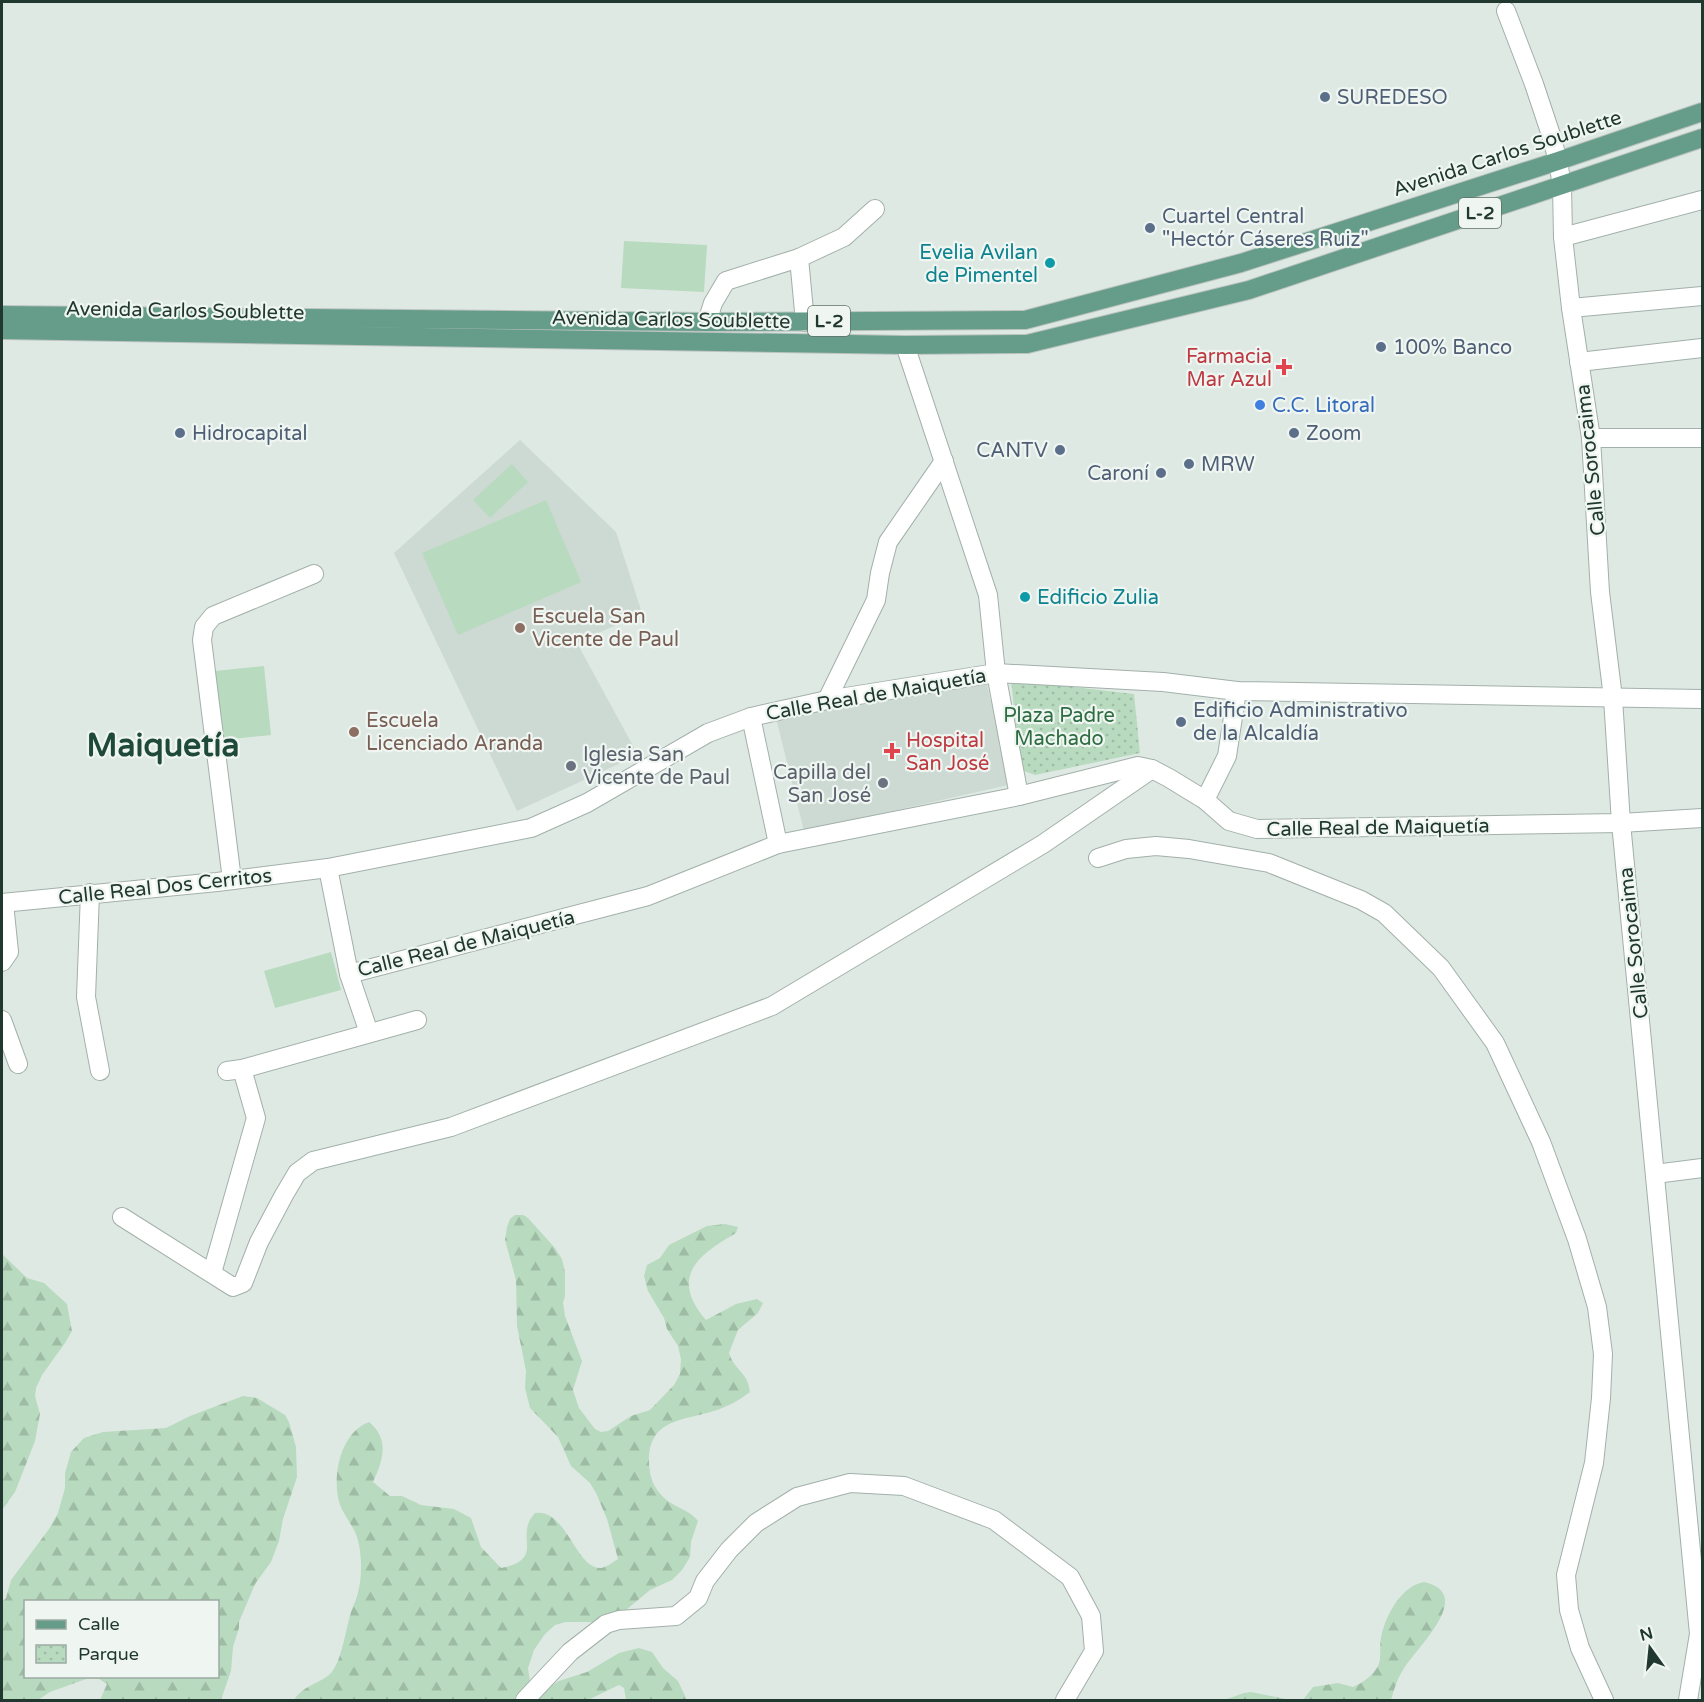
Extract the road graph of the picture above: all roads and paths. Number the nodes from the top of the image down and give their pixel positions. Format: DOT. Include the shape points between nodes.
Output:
graph roads {
  1 [pos="1506,11"];
  2 [pos="1702,112"];
  3 [pos="1702,138"];
  4 [pos="1558,161"];
  5 [pos="1562,186"];
  6 [pos="1702,200"];
  7 [pos="875,209"];
  8 [pos="1563,237"];
  9 [pos="799,258"];
  10 [pos="1702,296"];
  11 [pos="1571,308"];
  12 [pos="2,315"];
  13 [pos="707,322"];
  14 [pos="805,322"];
  15 [pos="2,330"];
  16 [pos="906,345"];
  17 [pos="1702,348"];
  18 [pos="1579,362"];
  19 [pos="1591,438"];
  20 [pos="1702,438"];
  21 [pos="944,461"];
  22 [pos="314,574"];
  23 [pos="996,673"];
  24 [pos="1237,691"];
  25 [pos="1613,698"];
  26 [pos="1702,699"];
  27 [pos="827,700"];
  28 [pos="751,717"];
  29 [pos="1152,769"];
  30 [pos="1019,796"];
  31 [pos="1205,800"];
  32 [pos="1702,818"];
  33 [pos="1621,823"];
  34 [pos="778,844"];
  35 [pos="1098,858"];
  36 [pos="328,868"];
  37 [pos="232,880"];
  38 [pos="90,893"];
  39 [pos="3,903"];
  40 [pos="2,962"];
  41 [pos="349,974"];
  42 [pos="2,1020"];
  43 [pos="417,1020"];
  44 [pos="369,1033"];
  45 [pos="18,1064"];
  46 [pos="100,1071"];
  47 [pos="1702,1168"];
  48 [pos="1655,1174"];
  49 [pos="122,1217"];
  50 [pos="212,1273"];
  51 [pos="525,1701"];
  52 [pos="1065,1701"];
  53 [pos="1604,1701"];
  54 [pos="1688,1701"];
  1 -- 4 [label="street, Calle Sorocaima"];
  2 -- 4 [label="main road, Avenida Carlos Soublette / L-2"];
  3 -- 5 [label="main road, Avenida Carlos Soublette / L-2"];
  4 -- 5 [label="street, Calle Sorocaima"];
  4 -- 14 [label="main road, Avenida Carlos Soublette / L-2" via="1240,263 1025,320"];
  5 -- 8 [label="street, Calle Sorocaima"];
  5 -- 16 [label="main road, Avenida Carlos Soublette / L-2" via="1227,296 1027,344"];
  6 -- 8 [label="street"];
  7 -- 9 [label="street" via="844,237"];
  8 -- 11 [label="street, Calle Sorocaima"];
  9 -- 13 [label="street" via="726,281 712,303"];
  9 -- 14 [label="street"];
  10 -- 11 [label="street"];
  11 -- 18 [label="street, Calle Sorocaima"];
  12 -- 13 [label="main road, Avenida Carlos Soublette / L-2"];
  13 -- 14 [label="main road, Avenida Carlos Soublette / L-2"];
  15 -- 16 [label="main road, Avenida Carlos Soublette / L-2"];
  16 -- 21 [label="street"];
  17 -- 18 [label="street"];
  18 -- 19 [label="street, Calle Sorocaima"];
  19 -- 20 [label="street"];
  19 -- 25 [label="street, Calle Sorocaima" via="1600,592"];
  21 -- 23 [label="street" via="988,595"];
  21 -- 27 [label="street" via="888,542 876,600"];
  22 -- 37 [label="street" via="213,616 204,627 202,640"];
  23 -- 24 [label="street, Calle Real de Maiquetía" via="1163,682"];
  23 -- 27 [label="street, Calle Real de Maiquetía"];
  23 -- 30 [label="street"];
  24 -- 25 [label="street, Calle Real de Maiquetía"];
  24 -- 31 [label="street" via="1227,756"];
  25 -- 26 [label="street, Calle Real de Maiquetía"];
  25 -- 33 [label="street, Calle Sorocaima"];
  27 -- 28 [label="street, Calle Real de Maiquetía"];
  28 -- 34 [label="street"];
  28 -- 36 [label="street, Calle Real de Maiquetía" via="708,732 587,803 531,828"];
  29 -- 30 [label="street, Calle Real de Maiquetía" via="1138,766"];
  29 -- 31 [label="street, Calle Real de Maiquetía"];
  29 -- 50 [label="street" via="1043,844 772,1006 451,1127 312,1161 297,1173 284,1195 243,1282 233,1287"];
  30 -- 34 [label="street, Calle Real de Maiquetía"];
  31 -- 33 [label="street, Calle Real de Maiquetía" via="1229,821 1257,829"];
  32 -- 33 [label="street, Calle Real de Maiquetía"];
  33 -- 48 [label="street, Calle Sorocaima"];
  34 -- 41 [label="street, Calle Real de Maiquetía" via="648,896"];
  35 -- 53 [label="street" via="1126,849 1156,846 1190,849 1269,863 1361,900 1384,913 1441,968 1495,1043 1545,1153 1597,1307 1603,1354 1597,1442 1566,1575 1569,1610 1580,1648"];
  36 -- 37 [label="street, Calle Real Dos Cerritos"];
  36 -- 41 [label="street, Calle Real de Maiquetía"];
  37 -- 38 [label="street, Calle Real Dos Cerritos"];
  38 -- 39 [label="street, Calle Real Dos Cerritos"];
  38 -- 46 [label="street" via="86,997"];
  39 -- 40 [label="street" via="9,952"];
  41 -- 44 [label="street"];
  42 -- 45 [label="street"];
  43 -- 44 [label="street"];
  44 -- 50 [label="street" via="235,1070 256,1118"];
  47 -- 48 [label="street"];
  48 -- 54 [label="street, Calle Sorocaima" via="1699,1634"];
  49 -- 50 [label="street"];
  51 -- 52 [label="street" via="570,1652 606,1624 676,1616 698,1598 705,1581 756,1523 797,1497 850,1483 904,1486 994,1520 1070,1577 1091,1616 1094,1651"];
}
